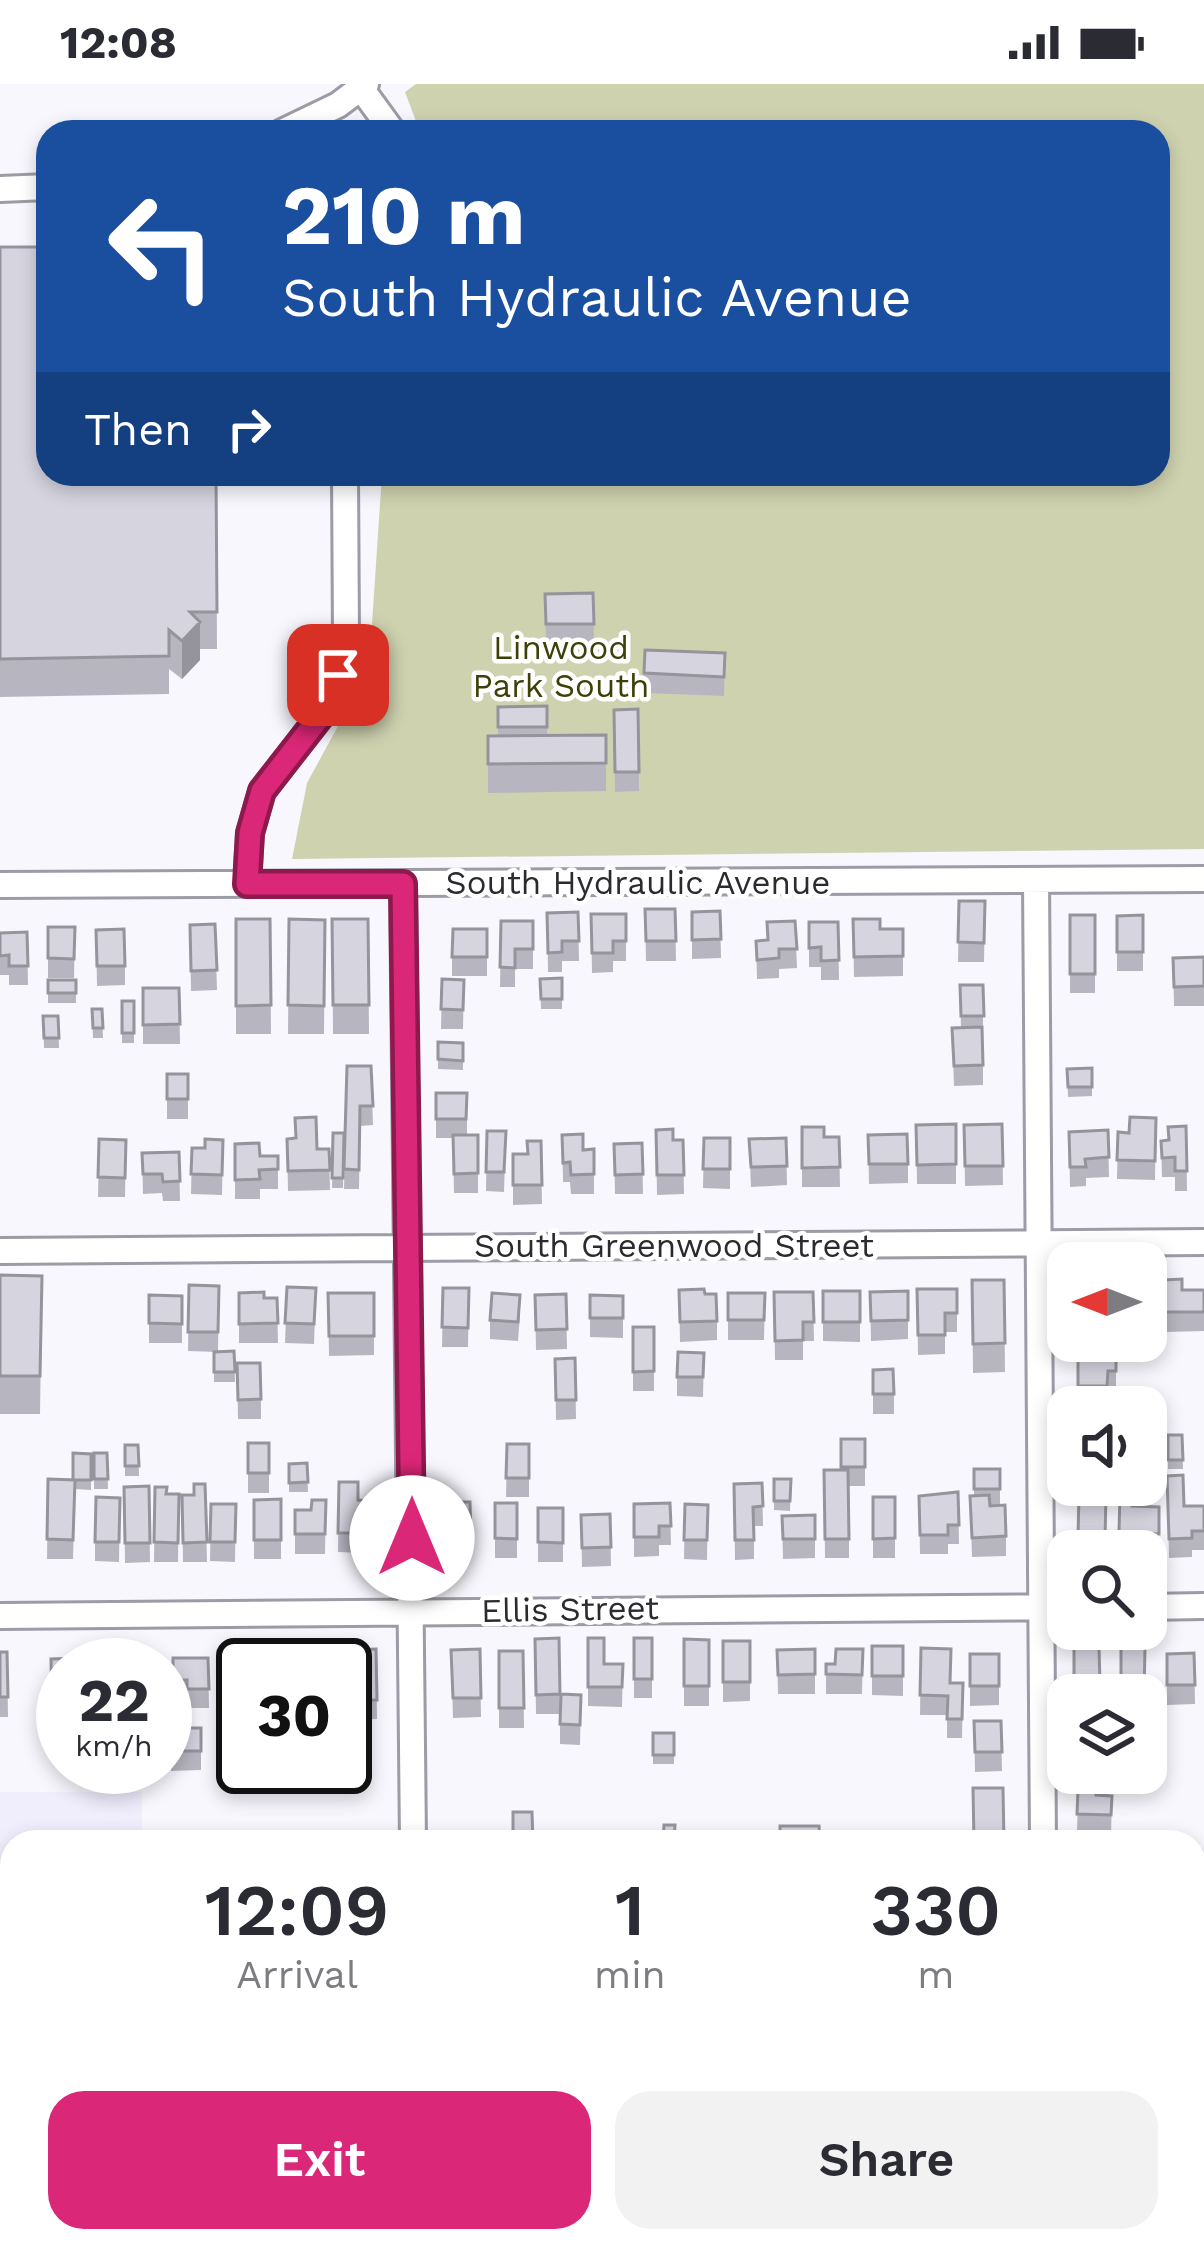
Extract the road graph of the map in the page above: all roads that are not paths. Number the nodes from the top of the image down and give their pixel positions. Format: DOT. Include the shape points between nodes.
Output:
graph roads {
  1 [pos="364,86"];
  2 [pos="307,120"];
  3 [pos="385,120"];
  4 [pos="36,188"];
  5 [pos="0,189"];
  6 [pos="345,486"];
  7 [pos="1204,879"];
  8 [pos="1036,880"];
  9 [pos="247,884"];
  10 [pos="403,884"];
  11 [pos="0,885"];
  12 [pos="1204,1242"];
  13 [pos="1039,1243"];
  14 [pos="409,1247"];
  15 [pos="0,1251"];
  16 [pos="1167,1606"];
  17 [pos="1204,1606"];
  18 [pos="1041,1607"];
  19 [pos="1047,1607"];
  20 [pos="412,1611"];
  21 [pos="0,1616"];
  22 [pos="413,1830"];
  23 [pos="1043,1830"];
  1 -- 2 [label="street"];
  1 -- 3 [label="street"];
  4 -- 5 [label="street"];
  6 -- 9 [label="street" via="346,636 338,675 322,714 262,791"];
  7 -- 8 [label="street, South Hydraulic Avenue"];
  8 -- 10 [label="street, South Hydraulic Avenue"];
  8 -- 13 [label="street"];
  9 -- 10 [label="street, South Hydraulic Avenue"];
  9 -- 11 [label="street, South Hydraulic Avenue"];
  10 -- 14 [label="street"];
  12 -- 13 [label="street, South Greenwood Street"];
  13 -- 14 [label="street, South Greenwood Street"];
  13 -- 18 [label="street"];
  14 -- 15 [label="street, South Greenwood Street"];
  14 -- 20 [label="street"];
  16 -- 17 [label="street"];
  18 -- 19 [label="street, Ellis Street"];
  18 -- 20 [label="street, Ellis Street"];
  18 -- 23 [label="street"];
  20 -- 21 [label="street, Ellis Street"];
  20 -- 22 [label="street"];
}
